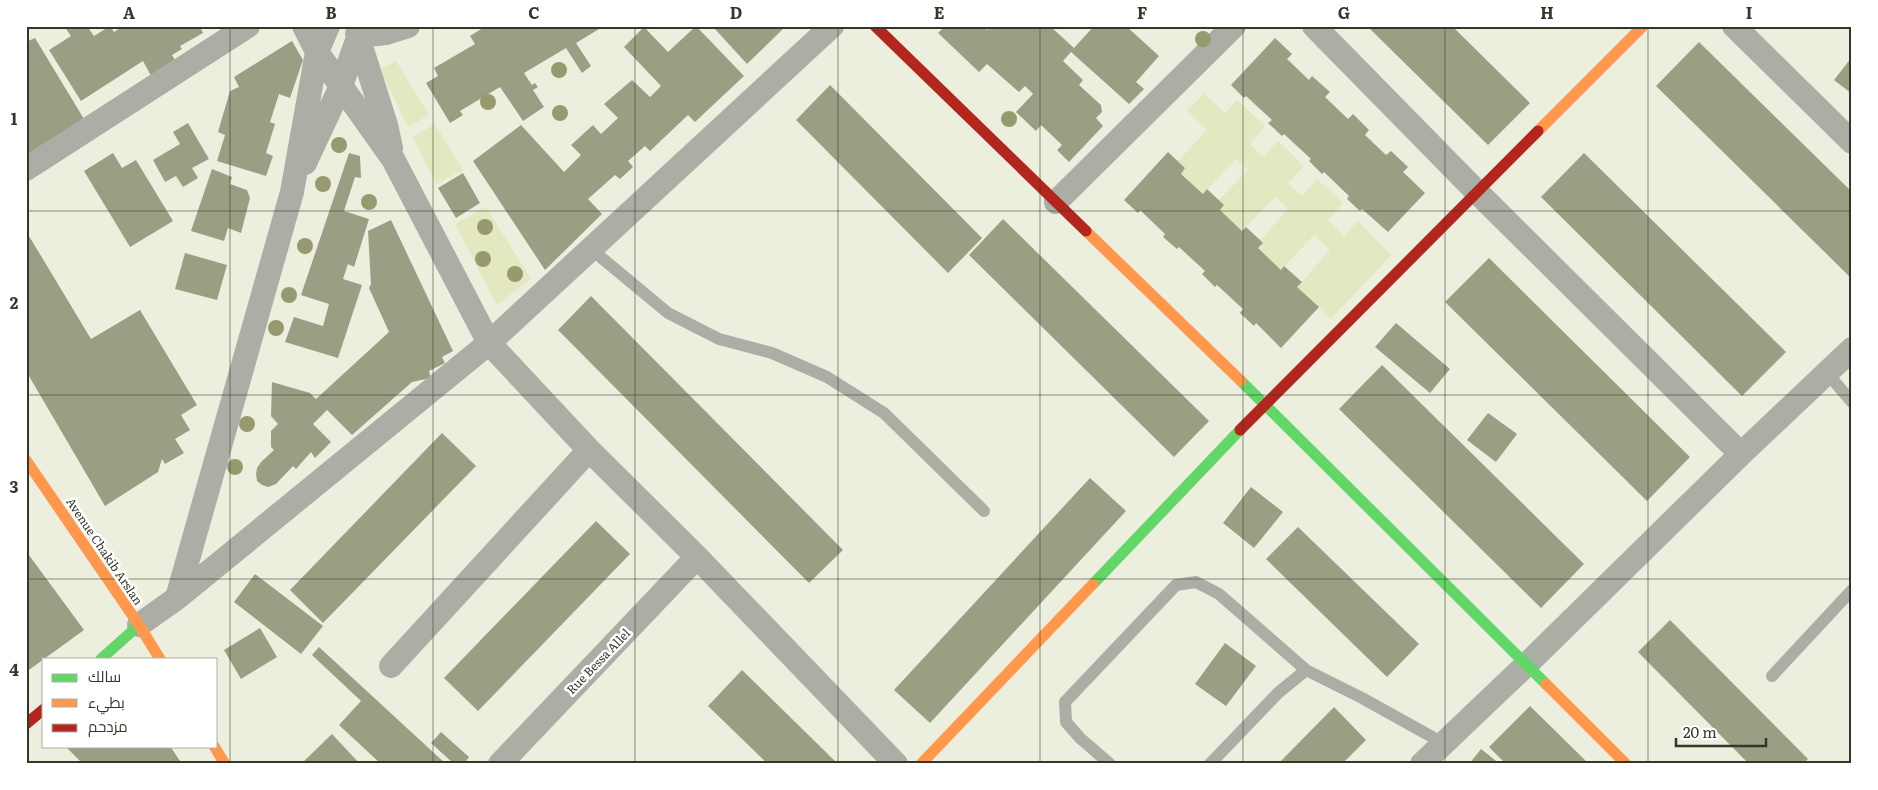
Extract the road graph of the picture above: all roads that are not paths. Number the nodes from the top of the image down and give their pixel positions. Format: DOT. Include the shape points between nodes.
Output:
graph roads {
  1 [pos="248,26"];
  2 [pos="304,26"];
  3 [pos="328,26"];
  4 [pos="408,26"];
  5 [pos="832,26"];
  6 [pos="875,26"];
  7 [pos="1234,26"];
  8 [pos="1314,26"];
  9 [pos="1643,26"];
  10 [pos="1734,26"];
  11 [pos="357,30"];
  12 [pos="317,52"];
  13 [pos="342,86"];
  14 [pos="1852,142"];
  15 [pos="393,159"];
  16 [pos="26,169"];
  17 [pos="292,192"];
  18 [pos="1477,192"];
  19 [pos="1056,202"];
  20 [pos="591,249"];
  21 [pos="490,342"];
  22 [pos="1852,349"];
  23 [pos="1827,374"];
  24 [pos="1852,402"];
  25 [pos="1265,404"];
  26 [pos="589,450"];
  27 [pos="1741,454"];
  28 [pos="26,460"];
  29 [pos="984,511"];
  30 [pos="697,557"];
  31 [pos="1852,590"];
  32 [pos="177,598"];
  33 [pos="139,625"];
  34 [pos="101,658"];
  35 [pos="159,658"];
  36 [pos="391,666"];
  37 [pos="1526,666"];
  38 [pos="1306,670"];
  39 [pos="1772,676"];
  40 [pos="42,711"];
  41 [pos="26,724"];
  42 [pos="1443,743"];
  43 [pos="215,748"];
  44 [pos="224,764"];
  45 [pos="500,764"];
  46 [pos="896,764"];
  47 [pos="921,764"];
  48 [pos="1110,764"];
  49 [pos="1210,764"];
  50 [pos="1422,764"];
  51 [pos="1626,764"];
  1 -- 16 [label="street"];
  2 -- 12 [label="street"];
  3 -- 12 [label="street"];
  4 -- 11 [label="street" via="386,33"];
  5 -- 20 [label="street"];
  6 -- 19 [label="street"];
  7 -- 19 [label="street"];
  8 -- 18 [label="street"];
  9 -- 18 [label="street"];
  10 -- 14 [label="street"];
  11 -- 13 [label="street"];
  11 -- 15 [label="street"];
  12 -- 13 [label="street"];
  12 -- 17 [label="street"];
  13 -- 15 [label="street"];
  13 -- 17 [label="street"];
  15 -- 21 [label="street"];
  17 -- 32 [label="street"];
  18 -- 25 [label="street"];
  18 -- 27 [label="street"];
  19 -- 25 [label="street"];
  20 -- 21 [label="street"];
  20 -- 29 [label="lane" via="668,313 719,339 772,354 827,377 884,412"];
  21 -- 26 [label="street"];
  21 -- 32 [label="street"];
  22 -- 23 [label="street"];
  23 -- 24 [label="lane"];
  23 -- 27 [label="street"];
  25 -- 37 [label="street"];
  25 -- 47 [label="street"];
  26 -- 30 [label="street"];
  26 -- 36 [label="street"];
  27 -- 37 [label="street"];
  28 -- 33 [label="street, Avenue Chakib Arslan"];
  30 -- 45 [label="street, Rue Bessa Allel"];
  30 -- 46 [label="street"];
  31 -- 39 [label="lane"];
  32 -- 33 [label="street"];
  33 -- 34 [label="street"];
  33 -- 35 [label="street, Avenue Chakib Arslan"];
  37 -- 42 [label="street"];
  37 -- 51 [label="street"];
  38 -- 42 [label="lane"];
  38 -- 48 [label="lane" via="1219,594 1196,582 1176,586 1065,702 1066,722"];
  38 -- 49 [label="lane" via="1278,693"];
  40 -- 41 [label="street"];
  42 -- 50 [label="street"];
  43 -- 44 [label="street"];
}
